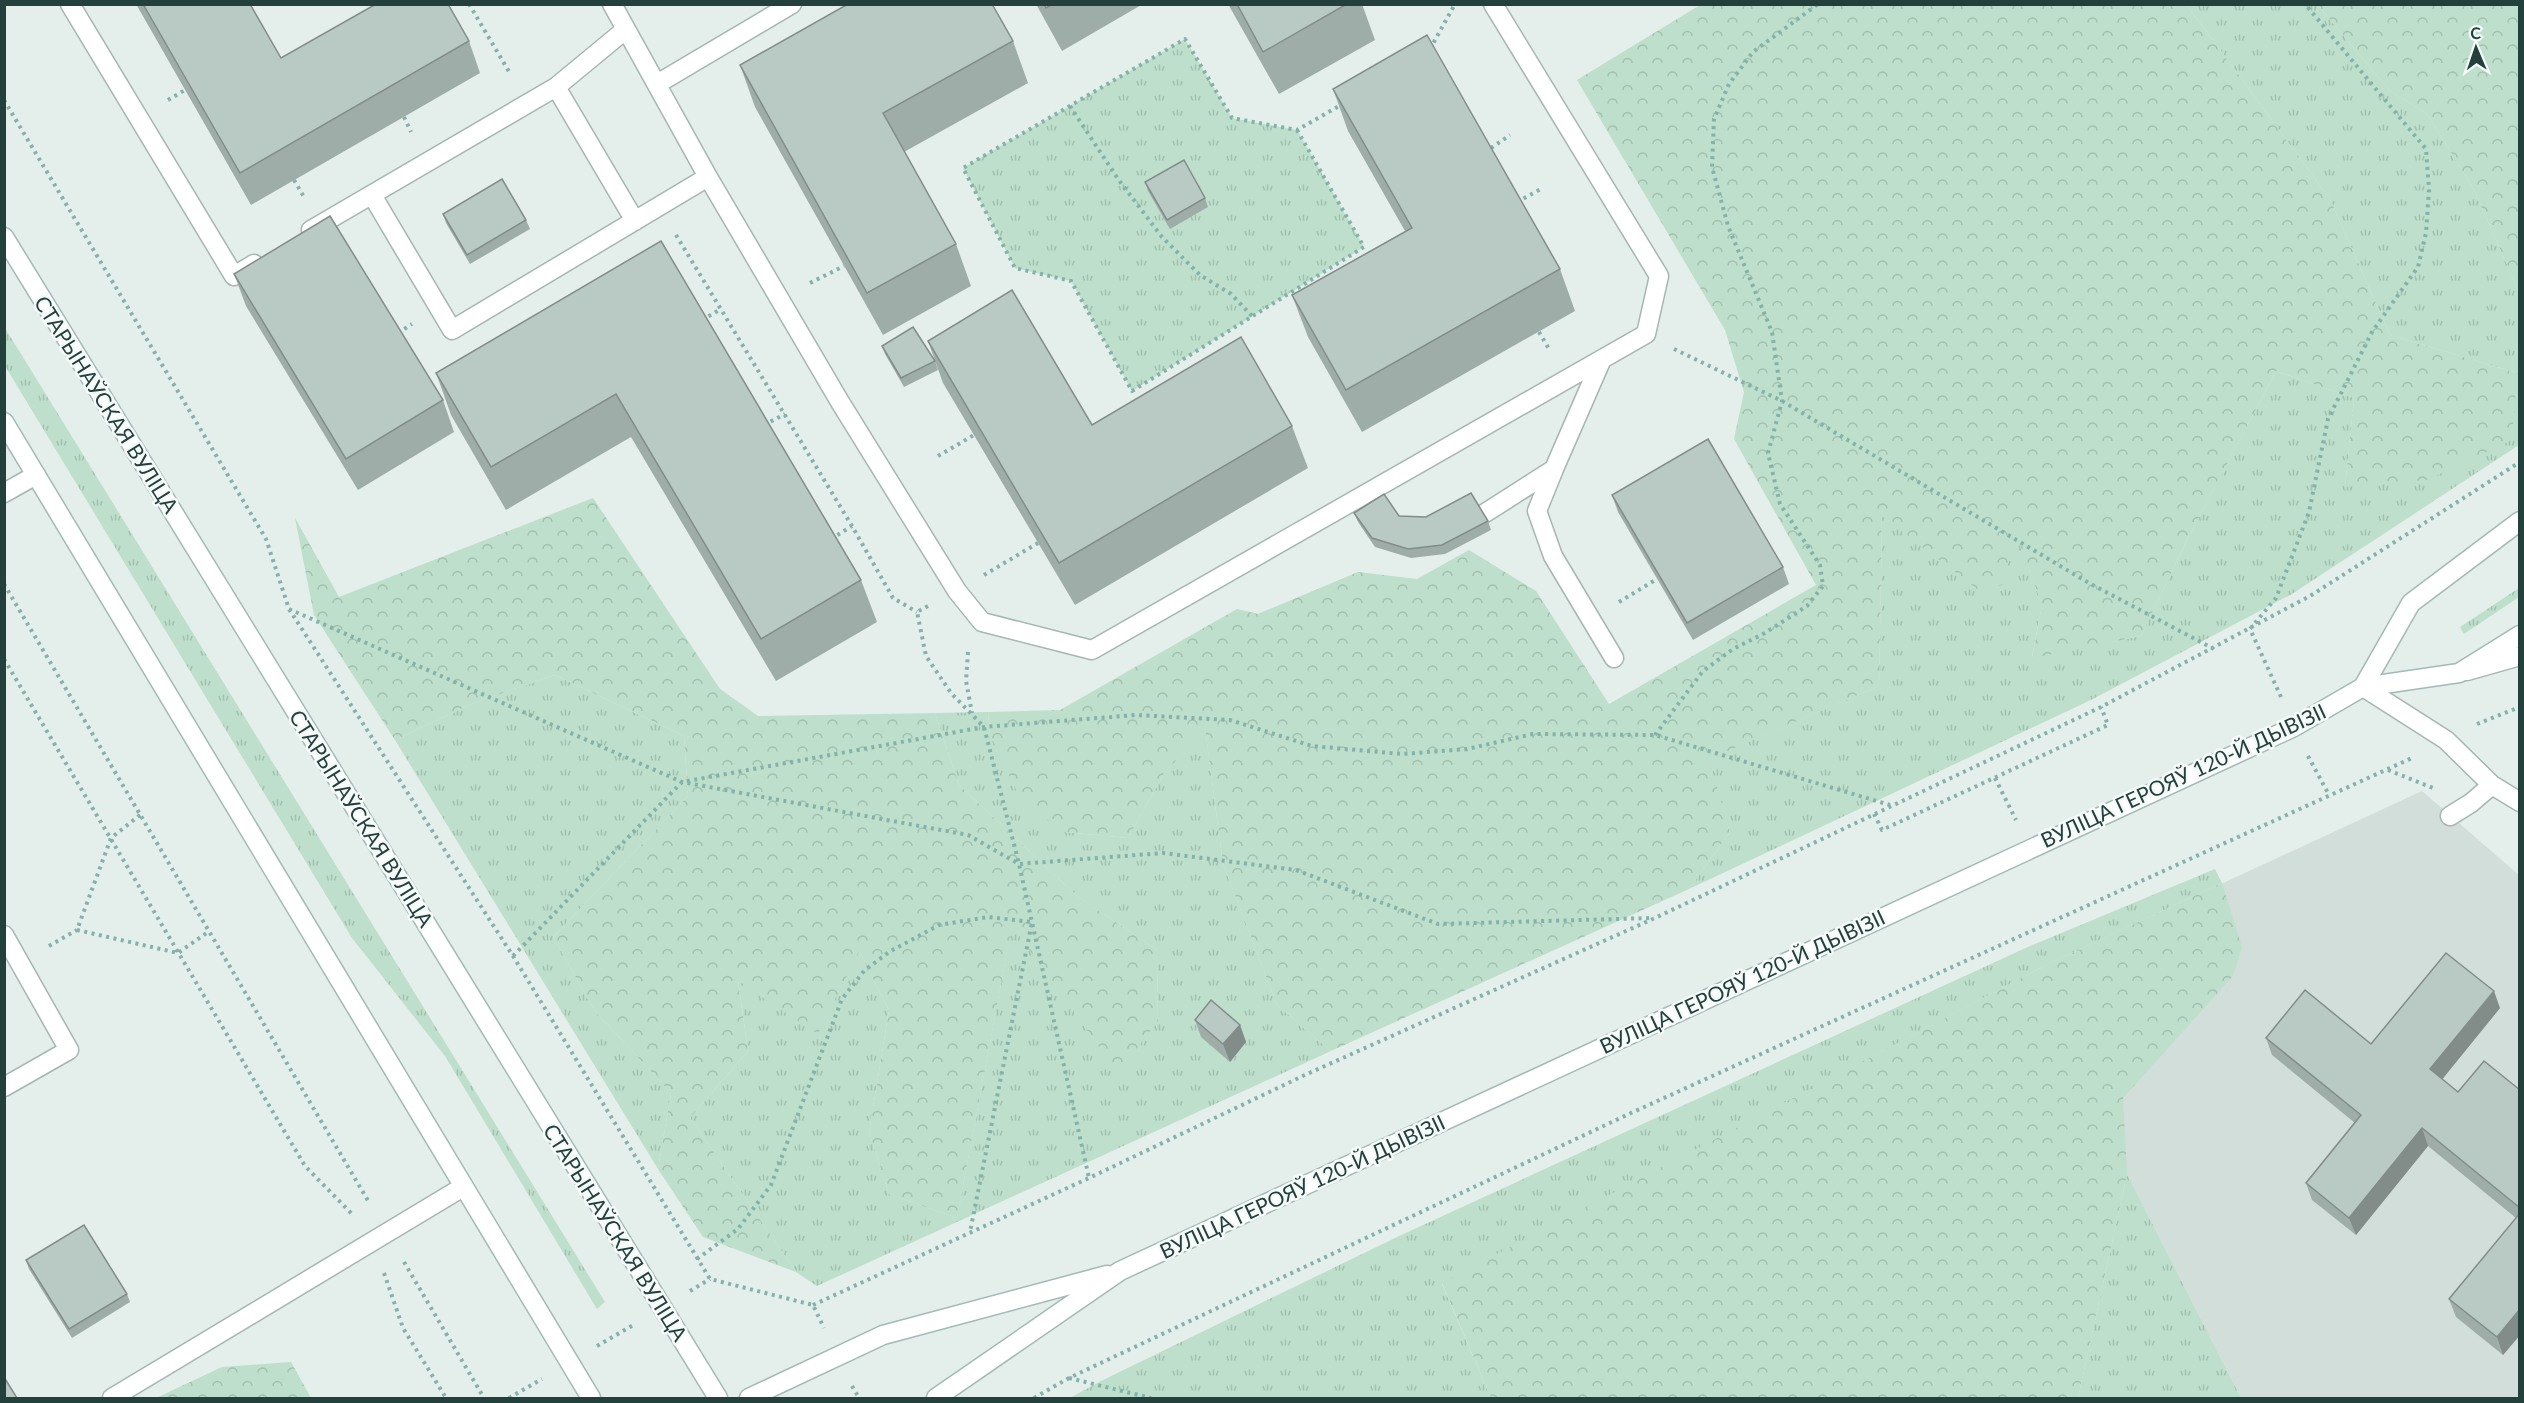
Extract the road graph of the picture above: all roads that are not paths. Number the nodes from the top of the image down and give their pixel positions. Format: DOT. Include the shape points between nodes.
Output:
graph roads {
  1 [pos="70,4"];
  2 [pos="612,4"];
  3 [pos="792,4"];
  4 [pos="1493,4"];
  5 [pos="625,30"];
  6 [pos="657,84"];
  7 [pos="556,87"];
  8 [pos="708,177"];
  9 [pos="372,195"];
  10 [pos="635,221"];
  11 [pos="4,237"];
  12 [pos="301,237"];
  13 [pos="272,254"];
  14 [pos="1602,359"];
  15 [pos="4,422"];
  16 [pos="1554,469"];
  17 [pos="36,475"];
  18 [pos="4,493"];
  19 [pos="1482,514"];
  20 [pos="2520,520"];
  21 [pos="2520,635"];
  22 [pos="2520,656"];
  23 [pos="1614,658"];
  24 [pos="2459,673"];
  25 [pos="2362,687"];
  26 [pos="2492,785"];
  27 [pos="2520,802"];
  28 [pos="2450,816"];
  29 [pos="4,935"];
  30 [pos="4,1087"];
  31 [pos="463,1187"];
  32 [pos="1120,1271"];
  33 [pos="112,1398"];
  34 [pos="591,1398"];
  35 [pos="718,1398"];
  36 [pos="749,1398"];
  37 [pos="936,1398"];
  1 -- 13 [label="main road" via="234,276"];
  2 -- 5 [label="main road"];
  3 -- 6 [label="main road"];
  4 -- 14 [label="main road" via="1659,276 1646,334"];
  5 -- 6 [label="main road"];
  5 -- 7 [label="main road"];
  6 -- 8 [label="main road"];
  7 -- 9 [label="main road"];
  7 -- 10 [label="main road"];
  8 -- 10 [label="main road"];
  8 -- 14 [label="main road" via="852,422 957,591 982,622 1092,650"];
  9 -- 10 [label="main road" via="452,330"];
  9 -- 12 [label="main road"];
  11 -- 35 [label="main road, СТАРЫНАЎСКАЯ ВУЛІЦА"];
  14 -- 16 [label="main road"];
  15 -- 17 [label="main road"];
  16 -- 19 [label="main road"];
  16 -- 23 [label="main road" via="1537,511 1554,556"];
  17 -- 18 [label="main road"];
  17 -- 31 [label="main road"];
  20 -- 25 [label="main road, ВУЛІЦА ГЕРОЯЎ 120-Й ДЫВІЗІІ" via="2411,603"];
  21 -- 24 [label="main road, ВУЛІЦА ГЕРОЯЎ 120-Й ДЫВІЗІІ"];
  22 -- 24 [label="main road"];
  24 -- 25 [label="main road, ВУЛІЦА ГЕРОЯЎ 120-Й ДЫВІЗІІ"];
  25 -- 26 [label="main road" via="2446,741"];
  25 -- 32 [label="main road, ВУЛІЦА ГЕРОЯЎ 120-Й ДЫВІЗІІ" via="2294,727"];
  26 -- 27 [label="main road"];
  26 -- 28 [label="main road"];
  29 -- 30 [label="main road" via="69,1050"];
  31 -- 33 [label="main road"];
  31 -- 34 [label="main road"];
  32 -- 36 [label="main road, ВУЛІЦА ГЕРОЯЎ 120-Й ДЫВІЗІІ" via="884,1335"];
  32 -- 37 [label="main road, ВУЛІЦА ГЕРОЯЎ 120-Й ДЫВІЗІІ"];
}
